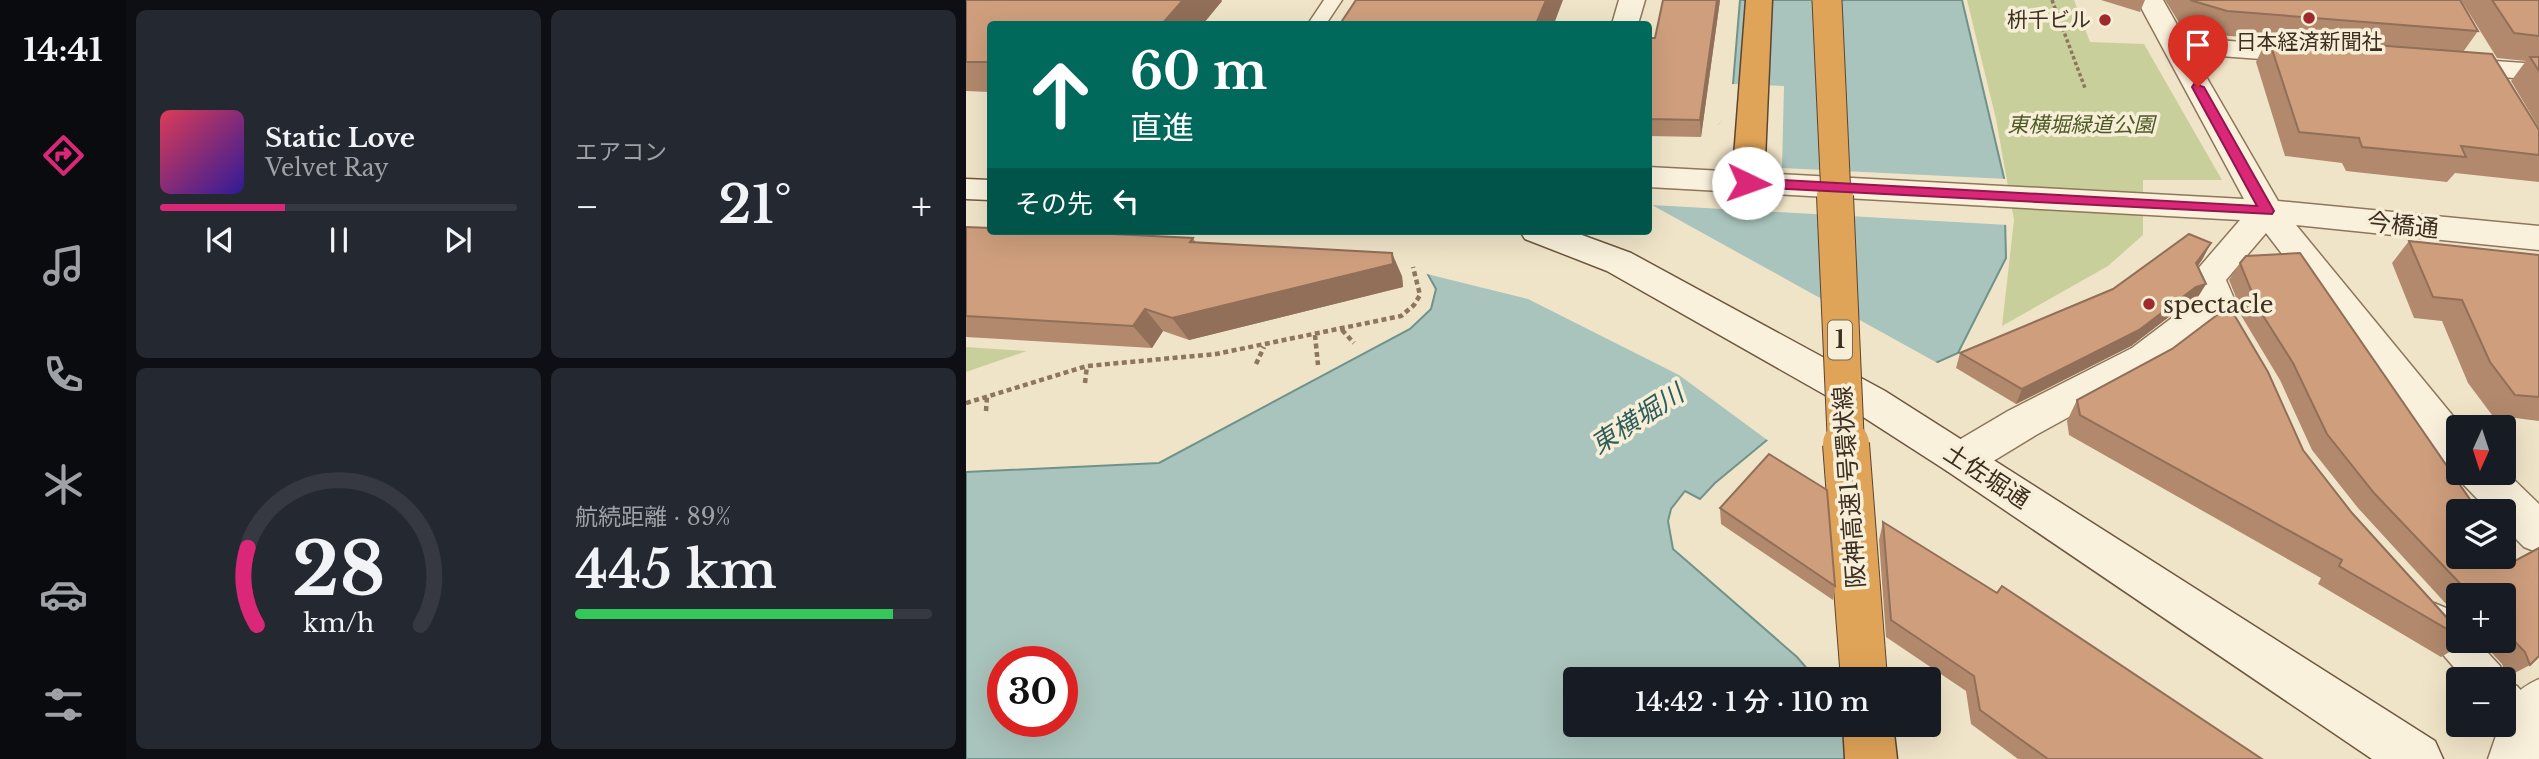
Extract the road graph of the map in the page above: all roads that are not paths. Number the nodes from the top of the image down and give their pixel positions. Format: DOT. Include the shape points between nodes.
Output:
graph roads {
  1 [pos="1333,0"];
  2 [pos="1632,0"];
  3 [pos="1759,0"];
  4 [pos="1827,0"];
  5 [pos="2150,0"];
  6 [pos="1319,21"];
  7 [pos="1626,21"];
  8 [pos="2174,44"];
  9 [pos="2334,57"];
  10 [pos="2428,64"];
  11 [pos="2539,72"];
  12 [pos="1655,178"];
  13 [pos="1748,183"];
  14 [pos="966,189"];
  15 [pos="987,190"];
  16 [pos="2267,211"];
  17 [pos="1547,235"];
  18 [pos="2539,238"];
  19 [pos="2446,437"];
  20 [pos="1962,459"];
  21 [pos="2492,485"];
  22 [pos="2539,533"];
  23 [pos="2416,599"];
  24 [pos="1863,667"];
  25 [pos="2476,667"];
  26 [pos="1869,737"];
  27 [pos="1871,759"];
  28 [pos="2417,759"];
  1 -- 6 [label="lane"];
  2 -- 7 [label="street"];
  3 -- 13 [label="highway"];
  4 -- 24 [label="highway, 阪神高速1号環状線 / 1, bridge" via="1849,508"];
  5 -- 8 [label="street"];
  8 -- 9 [label="street"];
  8 -- 16 [label="street"];
  10 -- 11 [label="street"];
  12 -- 13 [label="street"];
  13 -- 16 [label="street, 今橋通"];
  14 -- 15 [label="street"];
  16 -- 18 [label="street, 今橋通"];
  16 -- 19 [label="street"];
  16 -- 20 [label="street" via="2208,278 2227,319 2202,315 2145,358"];
  17 -- 20 [label="street, 土佐堀通" via="1619,262 1871,402"];
  20 -- 28 [label="street, 土佐堀通"];
  21 -- 22 [label="street"];
  23 -- 25 [label="lane"];
  26 -- 27 [label="highway"];
}
